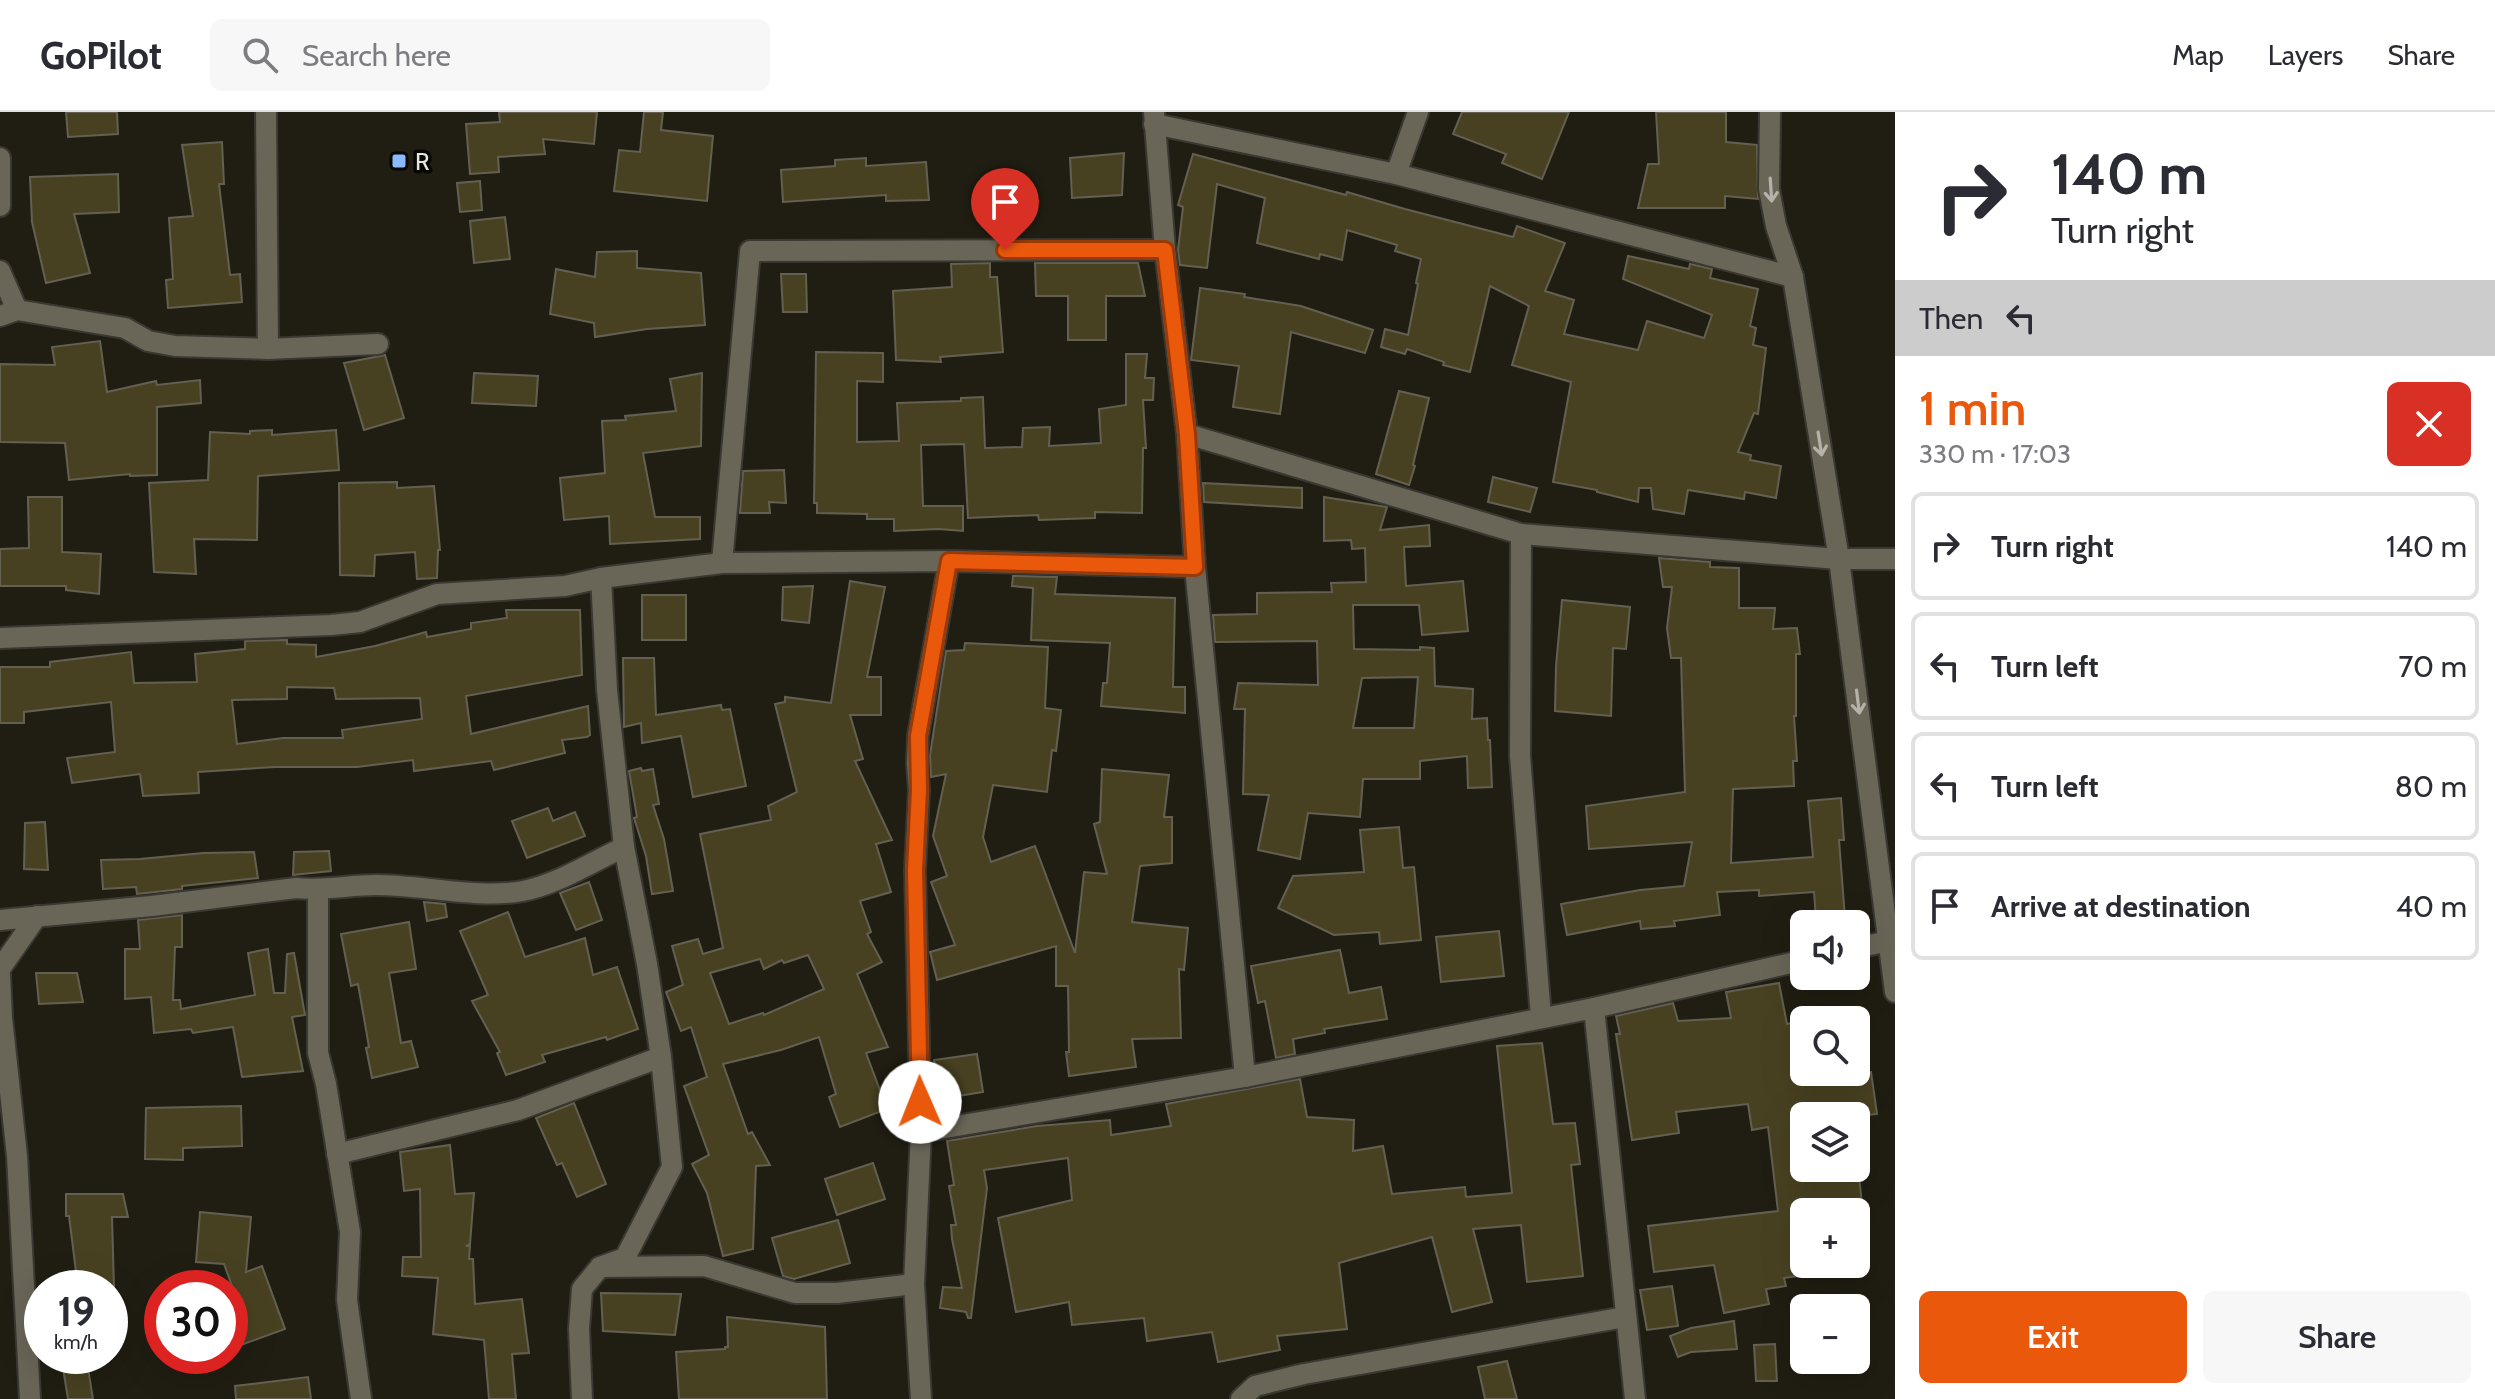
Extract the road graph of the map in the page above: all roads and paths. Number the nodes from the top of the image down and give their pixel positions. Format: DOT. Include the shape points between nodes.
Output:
graph roads {
  1 [pos="266,112"];
  2 [pos="1418,112"];
  3 [pos="1770,112"];
  4 [pos="1154,118"];
  5 [pos="0,158"];
  6 [pos="1396,174"];
  7 [pos="0,206"];
  8 [pos="1165,250"];
  9 [pos="0,271"];
  10 [pos="1793,277"];
  11 [pos="9,313"];
  12 [pos="378,344"];
  13 [pos="268,349"];
  14 [pos="1187,434"];
  15 [pos="1521,534"];
  16 [pos="1839,559"];
  17 [pos="1895,559"];
  18 [pos="949,561"];
  19 [pos="722,563"];
  20 [pos="1195,567"];
  21 [pos="601,578"];
  22 [pos="0,638"];
  23 [pos="624,847"];
  24 [pos="318,890"];
  25 [pos="37,916"];
  26 [pos="0,920"];
  27 [pos="1889,941"];
  28 [pos="1870,945"];
  29 [pos="1790,963"];
  30 [pos="0,972"];
  31 [pos="1895,992"];
  32 [pos="1594,1008"];
  33 [pos="1541,1017"];
  34 [pos="661,1057"];
  35 [pos="1245,1077"];
  36 [pos="921,1132"];
  37 [pos="337,1154"];
  38 [pos="600,1267"];
  39 [pos="914,1284"];
  40 [pos="1625,1317"];
  41 [pos="30,1399"];
  42 [pos="361,1399"];
  43 [pos="582,1399"];
  44 [pos="921,1399"];
  45 [pos="1241,1399"];
  46 [pos="1635,1399"];
  1 -- 13 [label="street"];
  2 -- 6 [label="street"];
  3 -- 10 [label="street, one-way" via="1769,189"];
  4 -- 6 [label="street"];
  4 -- 8 [label="street"];
  5 -- 7 [label="street"];
  6 -- 10 [label="street"];
  8 -- 14 [label="street"];
  8 -- 19 [label="street" via="750,251"];
  9 -- 11 [label="street"];
  10 -- 16 [label="street, one-way"];
  11 -- 13 [label="street" via="125,328 148,341 175,346"];
  12 -- 13 [label="street"];
  14 -- 15 [label="street"];
  14 -- 20 [label="street"];
  15 -- 16 [label="street"];
  15 -- 33 [label="street" via="1520,756"];
  16 -- 17 [label="street"];
  16 -- 27 [label="street, one-way"];
  18 -- 19 [label="street"];
  18 -- 20 [label="street"];
  18 -- 36 [label="street" via="918,736 915,870"];
  19 -- 21 [label="street"];
  20 -- 35 [label="street"];
  21 -- 22 [label="street" via="565,586 437,594 360,622 331,625"];
  21 -- 23 [label="street"];
  23 -- 24 [label="street" via="524,890 375,885"];
  23 -- 34 [label="street"];
  24 -- 25 [label="street" via="296,888"];
  24 -- 37 [label="street" via="318,1053"];
  25 -- 26 [label="street"];
  25 -- 30 [label="street"];
  27 -- 28 [label="street"];
  27 -- 31 [label="street"];
  29 -- 32 [label="street"];
  30 -- 41 [label="street" via="17,1156"];
  32 -- 33 [label="street"];
  32 -- 40 [label="street"];
  33 -- 35 [label="street"];
  34 -- 37 [label="street" via="518,1110"];
  34 -- 38 [label="street" via="672,1167 625,1258"];
  35 -- 36 [label="street"];
  36 -- 39 [label="street"];
  37 -- 42 [label="street" via="350,1232 347,1300"];
  38 -- 39 [label="street" via="704,1266 795,1293"];
  38 -- 43 [label="street" via="582,1289"];
  39 -- 44 [label="street"];
  40 -- 45 [label="street" via="1304,1374 1255,1386"];
  40 -- 46 [label="street"];
}
